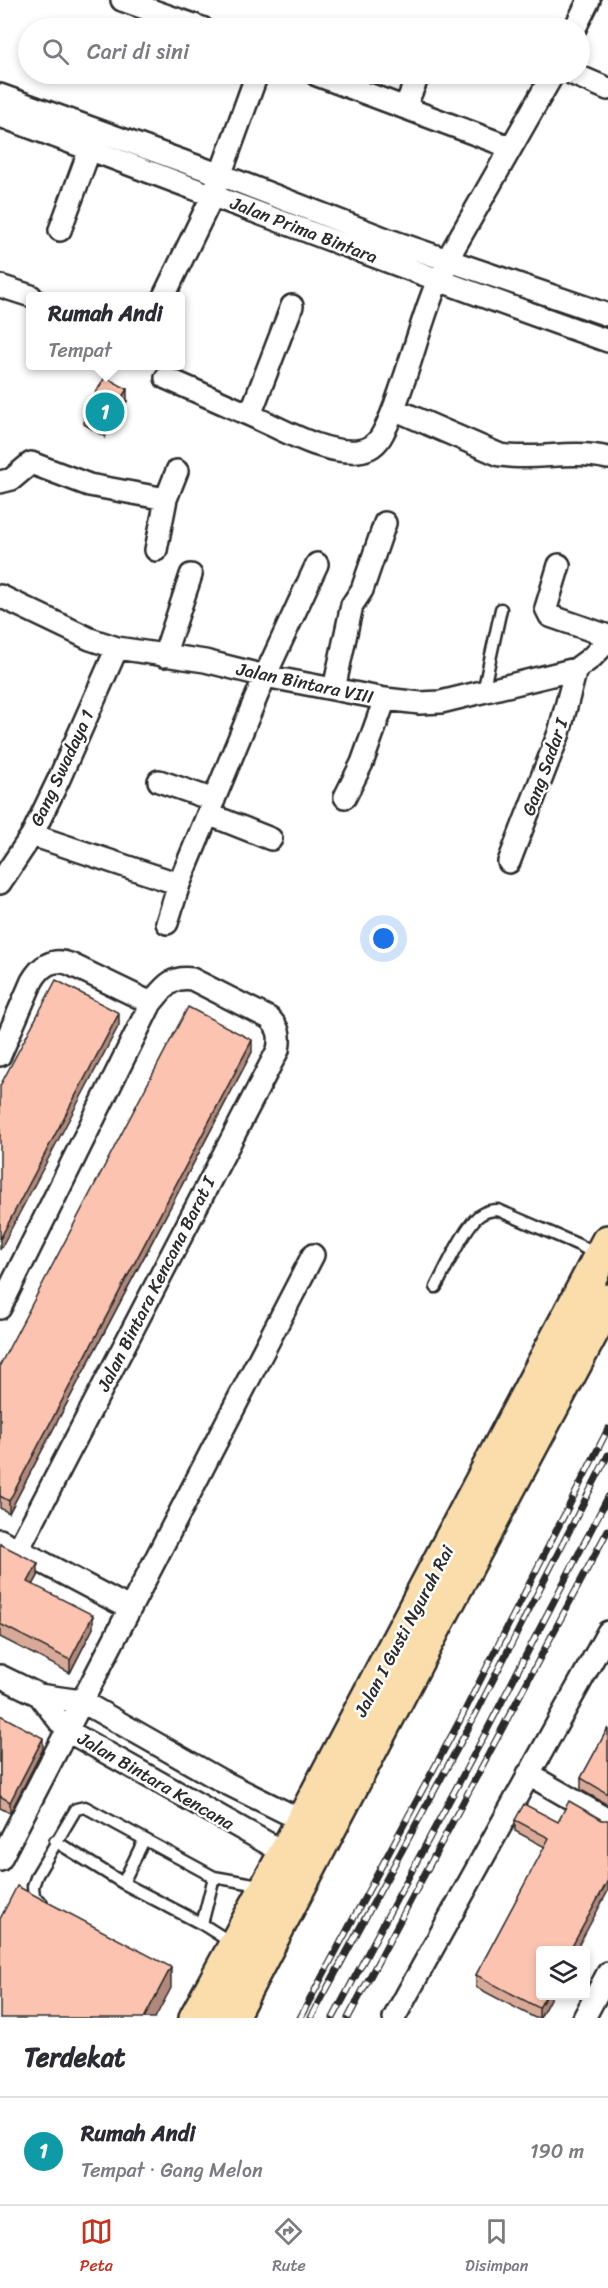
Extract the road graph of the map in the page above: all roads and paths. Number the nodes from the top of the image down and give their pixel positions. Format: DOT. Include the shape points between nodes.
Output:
graph roads {
  1 [pos="122,0"];
  2 [pos="589,0"];
  3 [pos="173,18"];
  4 [pos="580,18"];
  5 [pos="590,81"];
  6 [pos="253,84"];
  7 [pos="342,84"];
  8 [pos="415,84"];
  9 [pos="547,84"];
  10 [pos="608,89"];
  11 [pos="0,95"];
  12 [pos="405,107"];
  13 [pos="0,116"];
  14 [pos="510,147"];
  15 [pos="90,149"];
  16 [pos="221,175"];
  17 [pos="213,195"];
  18 [pos="60,230"];
  19 [pos="447,260"];
  20 [pos="437,281"];
  21 [pos="0,286"];
  22 [pos="166,292"];
  23 [pos="26,295"];
  24 [pos="292,306"];
  25 [pos="608,315"];
  26 [pos="608,341"];
  27 [pos="166,378"];
  28 [pos="394,409"];
  29 [pos="250,415"];
  30 [pos="608,458"];
  31 [pos="177,471"];
  32 [pos="0,482"];
  33 [pos="166,499"];
  34 [pos="386,523"];
  35 [pos="156,550"];
  36 [pos="317,564"];
  37 [pos="559,565"];
  38 [pos="191,575"];
  39 [pos="0,596"];
  40 [pos="501,609"];
  41 [pos="608,636"];
  42 [pos="608,641"];
  43 [pos="117,648"];
  44 [pos="164,656"];
  45 [pos="576,669"];
  46 [pos="265,676"];
  47 [pos="334,689"];
  48 [pos="483,692"];
  49 [pos="385,699"];
  50 [pos="159,781"];
  51 [pos="345,797"];
  52 [pos="211,807"];
  53 [pos="32,835"];
  54 [pos="271,839"];
  55 [pos="509,862"];
  56 [pos="0,883"];
  57 [pos="179,884"];
  58 [pos="166,923"];
  59 [pos="151,1004"];
  60 [pos="0,1055"];
  61 [pos="604,1250"];
  62 [pos="313,1255"];
  63 [pos="436,1287"];
  64 [pos="608,1301"];
  65 [pos="0,1308"];
  66 [pos="9,1545"];
  67 [pos="129,1608"];
  68 [pos="426,1616"];
  69 [pos="608,1632"];
  70 [pos="0,1676"];
  71 [pos="39,1695"];
  72 [pos="81,1701"];
  73 [pos="66,1730"];
  74 [pos="528,1774"];
  75 [pos="222,1781"];
  76 [pos="207,1810"];
  77 [pos="608,1820"];
  78 [pos="303,1821"];
  79 [pos="144,1840"];
  80 [pos="55,1841"];
  81 [pos="285,1853"];
  82 [pos="0,1860"];
  83 [pos="214,1877"];
  84 [pos="123,1883"];
  85 [pos="268,1887"];
  86 [pos="51,1910"];
  87 [pos="202,1924"];
  88 [pos="236,1946"];
  89 [pos="608,1973"];
  90 [pos="196,2018"];
  91 [pos="230,2018"];
  92 [pos="394,2018"];
  93 [pos="584,2018"];
  1 -- 3 [label="street"];
  2 -- 4 [label="street"];
  5 -- 10 [label="street"];
  6 -- 16 [label="street"];
  7 -- 12 [label="street"];
  8 -- 12 [label="street"];
  9 -- 14 [label="street"];
  11 -- 16 [label="street, Jalan Prima Bintara"];
  12 -- 14 [label="street"];
  13 -- 15 [label="street, Jalan Prima Bintara"];
  14 -- 19 [label="street"];
  15 -- 17 [label="street, Jalan Prima Bintara"];
  15 -- 18 [label="street"];
  16 -- 17 [label="street"];
  16 -- 19 [label="street, Jalan Prima Bintara"];
  17 -- 20 [label="street, Jalan Prima Bintara"];
  17 -- 22 [label="street"];
  19 -- 20 [label="street"];
  19 -- 25 [label="street, Jalan Prima Bintara"];
  20 -- 26 [label="street, Jalan Prima Bintara"];
  20 -- 28 [label="street"];
  21 -- 23 [label="street"];
  24 -- 29 [label="street"];
  27 -- 29 [label="street"];
  28 -- 29 [label="street" via="376,444 357,451 316,443"];
  28 -- 30 [label="street" via="500,455 518,458 570,453"];
  31 -- 33 [label="street"];
  32 -- 33 [label="street" via="31,463 89,485"];
  33 -- 35 [label="street"];
  34 -- 47 [label="street" via="352,605"];
  36 -- 46 [label="street"];
  37 -- 41 [label="street" via="546,608 550,616"];
  38 -- 44 [label="street"];
  39 -- 43 [label="street, Jalan Bintara VIII"];
  40 -- 48 [label="lane"];
  42 -- 45 [label="street, Jalan Bintara VIII"];
  43 -- 44 [label="street, Jalan Bintara VIII"];
  43 -- 53 [label="street, Gang Swadaya 1"];
  44 -- 46 [label="street, Jalan Bintara VIII" via="205,661"];
  45 -- 48 [label="street, Jalan Bintara VIII"];
  45 -- 55 [label="street, Gang Sadar I" via="559,733"];
  46 -- 47 [label="street, Jalan Bintara VIII"];
  46 -- 52 [label="street"];
  47 -- 49 [label="street, Jalan Bintara VIII"];
  48 -- 49 [label="street, Jalan Bintara VIII" via="420,704"];
  49 -- 51 [label="street"];
  50 -- 52 [label="street"];
  52 -- 54 [label="street"];
  52 -- 57 [label="street"];
  53 -- 56 [label="street, Gang Swadaya 1"];
  53 -- 57 [label="street"];
  57 -- 58 [label="street"];
  59 -- 60 [label="street" via="63,961 49,963 38,970 32,981"];
  59 -- 65 [label="street"];
  59 -- 66 [label="street, Jalan Bintara Kencana Barat I" via="171,981 192,979 269,1018 278,1027 278,1050"];
  61 -- 63 [label="lane" via="579,1245 498,1210 489,1210 470,1226"];
  61 -- 68 [label="main road, Jalan I Gusti Ngurah Rai" via="564,1324"];
  62 -- 67 [label="street"];
  64 -- 68 [label="main road, Jalan I Gusti Ngurah Rai"];
  66 -- 67 [label="street"];
  67 -- 72 [label="street"];
  68 -- 78 [label="main road, Jalan I Gusti Ngurah Rai"];
  68 -- 91 [label="main road, Jalan I Gusti Ngurah Rai"];
  69 -- 74 [label="street"];
  70 -- 71 [label="street, Jalan Bintara Kencana"];
  71 -- 72 [label="street, Jalan Bintara Kencana"];
  71 -- 73 [label="street, Jalan Bintara Kencana"];
  72 -- 73 [label="street"];
  72 -- 75 [label="street, Jalan Bintara Kencana"];
  73 -- 76 [label="street, Jalan Bintara Kencana"];
  73 -- 82 [label="street"];
  74 -- 77 [label="street"];
  74 -- 92 [label="street"];
  75 -- 76 [label="street"];
  75 -- 78 [label="street, Jalan Bintara Kencana"];
  76 -- 81 [label="street, Jalan Bintara Kencana"];
  78 -- 81 [label="main road, Jalan I Gusti Ngurah Rai"];
  79 -- 80 [label="lane" via="85,1807 76,1809"];
  79 -- 83 [label="lane"];
  79 -- 84 [label="lane"];
  80 -- 84 [label="lane"];
  80 -- 86 [label="lane" via="33,1886 34,1898"];
  81 -- 85 [label="main road, Jalan I Gusti Ngurah Rai"];
  83 -- 85 [label="lane"];
  83 -- 87 [label="lane"];
  84 -- 87 [label="lane"];
  85 -- 88 [label="main road, Jalan I Gusti Ngurah Rai"];
  87 -- 88 [label="lane"];
  88 -- 90 [label="main road, Jalan I Gusti Ngurah Rai"];
  89 -- 93 [label="street"];
}
